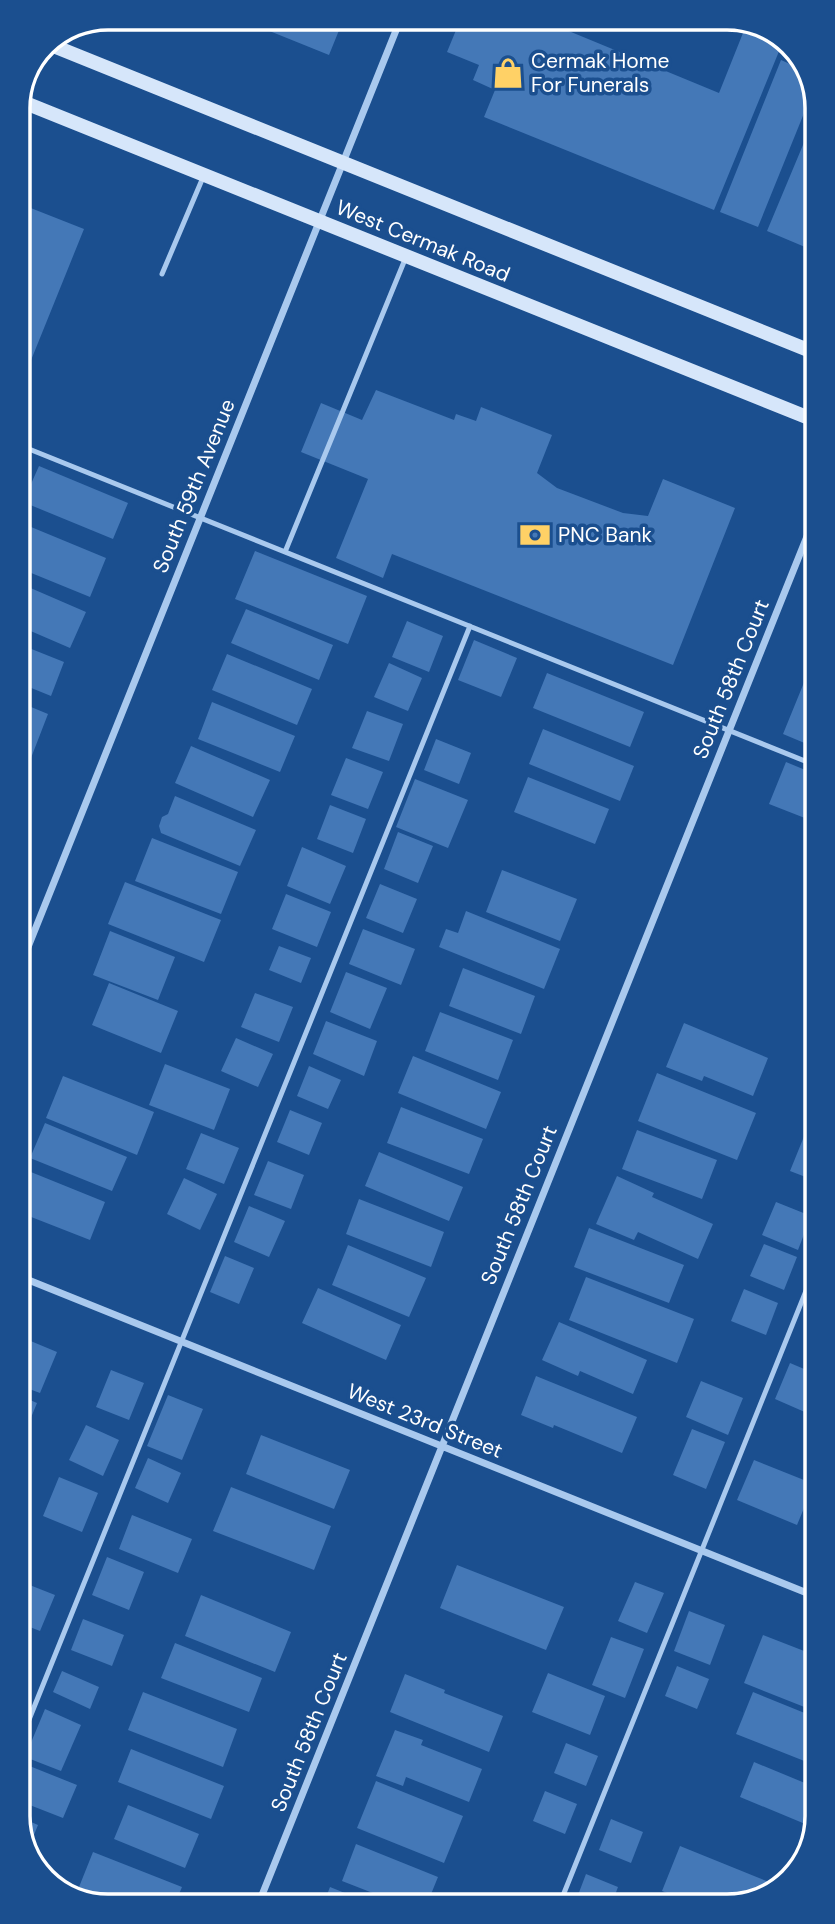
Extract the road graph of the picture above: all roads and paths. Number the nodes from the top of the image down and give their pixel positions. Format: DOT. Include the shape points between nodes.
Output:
graph roads {
  1 [pos="396,30"];
  2 [pos="58,48"];
  3 [pos="30,105"];
  4 [pos="343,163"];
  5 [pos="204,175"];
  6 [pos="319,222"];
  7 [pos="406,257"];
  8 [pos="162,274"];
  9 [pos="805,349"];
  10 [pos="805,416"];
  11 [pos="30,449"];
  12 [pos="200,518"];
  13 [pos="805,541"];
  14 [pos="285,552"];
  15 [pos="470,626"];
  16 [pos="729,730"];
  17 [pos="805,761"];
  18 [pos="30,943"];
  19 [pos="30,1281"];
  20 [pos="805,1294"];
  21 [pos="181,1342"];
  22 [pos="442,1447"];
  23 [pos="702,1551"];
  24 [pos="805,1592"];
  25 [pos="30,1717"];
  26 [pos="262,1894"];
  27 [pos="564,1894"];
  1 -- 4 [label="street, South 59th Avenue"];
  2 -- 4 [label="main road, West Cermak Road"];
  3 -- 5 [label="main road, West Cermak Road"];
  4 -- 6 [label="street, South 59th Avenue"];
  4 -- 9 [label="main road, West Cermak Road"];
  5 -- 6 [label="main road, West Cermak Road"];
  5 -- 8 [label="lane"];
  6 -- 7 [label="main road, West Cermak Road"];
  6 -- 12 [label="street, South 59th Avenue"];
  7 -- 10 [label="main road, West Cermak Road"];
  7 -- 14 [label="lane"];
  11 -- 12 [label="lane"];
  12 -- 14 [label="lane"];
  12 -- 18 [label="street, South 59th Avenue"];
  13 -- 16 [label="street, South 58th Court"];
  14 -- 15 [label="lane"];
  15 -- 16 [label="lane"];
  15 -- 21 [label="lane"];
  16 -- 17 [label="lane"];
  16 -- 22 [label="street, South 58th Court"];
  19 -- 21 [label="street, West 23rd Street"];
  20 -- 23 [label="lane"];
  21 -- 22 [label="street, West 23rd Street"];
  21 -- 25 [label="lane"];
  22 -- 23 [label="street, West 23rd Street"];
  22 -- 26 [label="street, South 58th Court"];
  23 -- 24 [label="street, West 23rd Street"];
  23 -- 27 [label="lane"];
}
